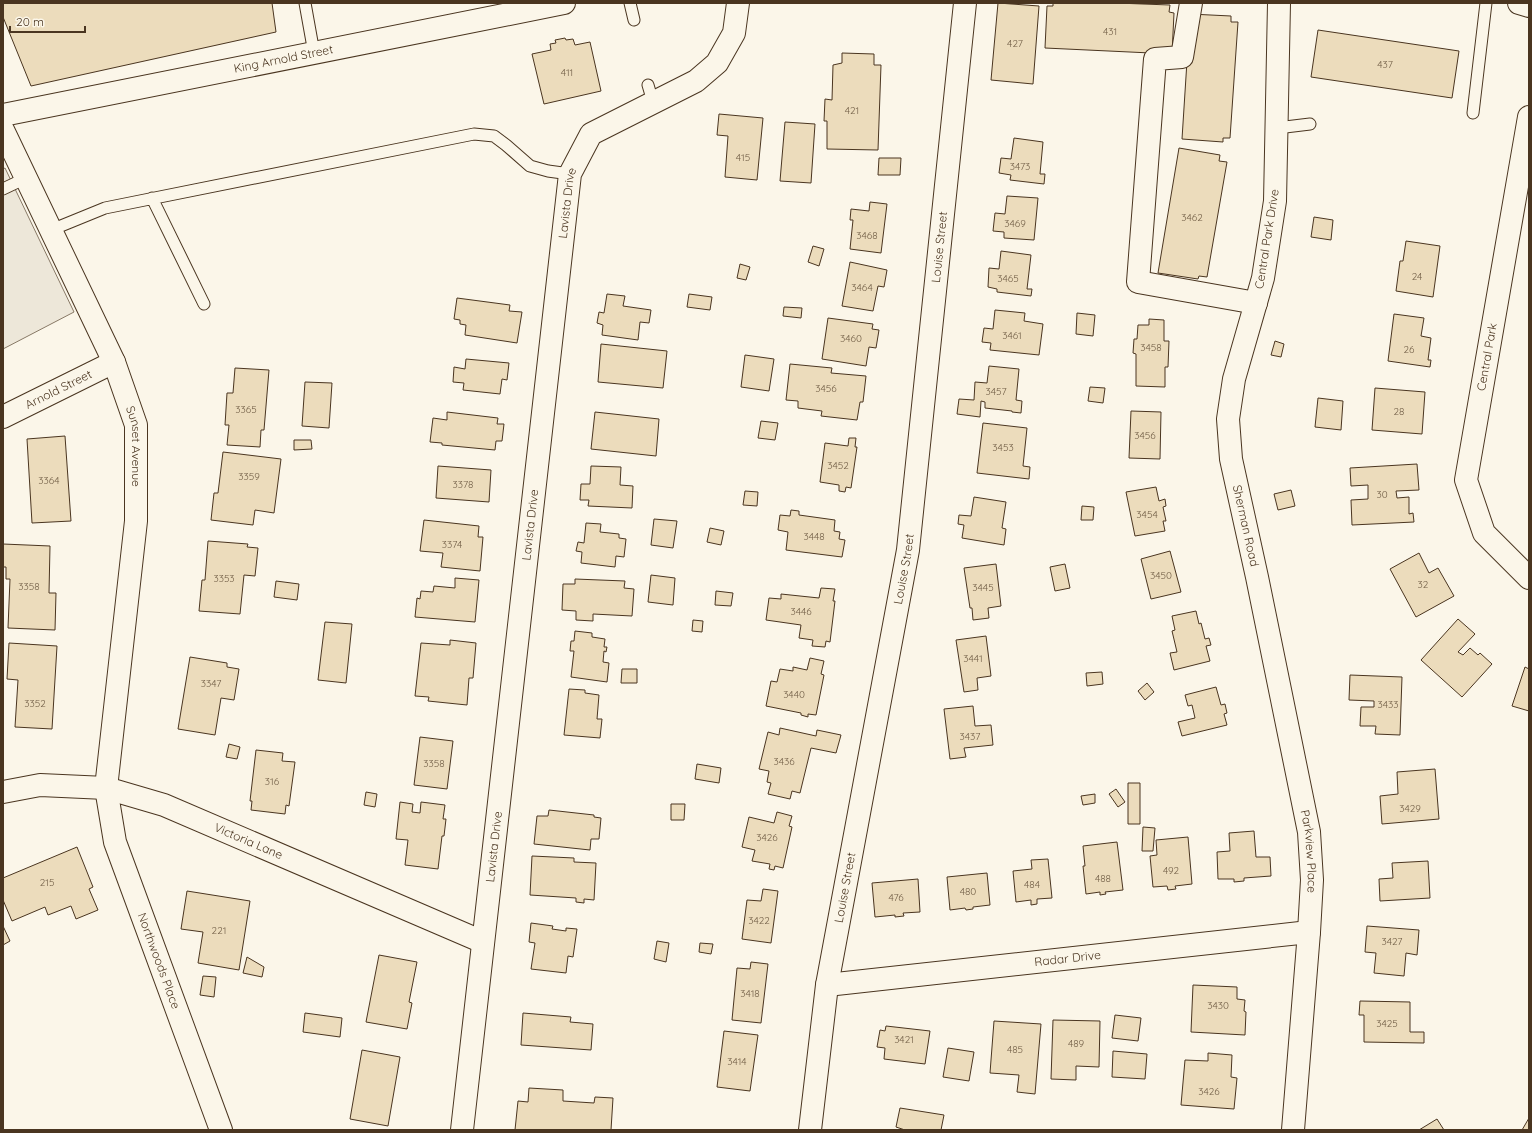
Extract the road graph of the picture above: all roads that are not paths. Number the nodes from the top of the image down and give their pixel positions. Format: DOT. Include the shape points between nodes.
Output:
graph roads {
  1 [pos="305,3"];
  2 [pos="564,3"];
  3 [pos="630,3"];
  4 [pos="738,3"];
  5 [pos="965,3"];
  6 [pos="1191,3"];
  7 [pos="1279,3"];
  8 [pos="1486,3"];
  9 [pos="1519,3"];
  10 [pos="1529,6"];
  11 [pos="634,20"];
  12 [pos="314,53"];
  13 [pos="1473,113"];
  14 [pos="3,114"];
  15 [pos="1529,117"];
  16 [pos="1310,124"];
  17 [pos="1277,128"];
  18 [pos="3,130"];
  19 [pos="570,174"];
  20 [pos="26,178"];
  21 [pos="3,189"];
  22 [pos="152,198"];
  23 [pos="50,230"];
  24 [pos="204,304"];
  25 [pos="1256,304"];
  26 [pos="114,362"];
  27 [pos="3,417"];
  28 [pos="1234,475"];
  29 [pos="1257,577"];
  30 [pos="1529,578"];
  31 [pos="106,788"];
  32 [pos="3,792"];
  33 [pos="1309,932"];
  34 [pos="483,942"];
  35 [pos="827,985"];
  36 [pos="221,1130"];
  37 [pos="462,1130"];
  38 [pos="810,1130"];
  39 [pos="1293,1130"];
  1 -- 12 [label="lane"];
  2 -- 12 [label="street, King Arnold Street"];
  3 -- 11 [label="lane"];
  4 -- 19 [label="street, Lavista Drive" via="734,33 717,63 696,81 651,93 591,134"];
  5 -- 35 [label="street, Louise Street" via="908,550"];
  6 -- 25 [label="street" via="1182,57 1155,59 1138,282"];
  7 -- 17 [label="street, Central Park Drive"];
  8 -- 13 [label="lane"];
  9 -- 10 [label="street"];
  12 -- 14 [label="street, King Arnold Street"];
  15 -- 30 [label="street, Central Park" via="1466,480 1484,533"];
  16 -- 17 [label="lane"];
  17 -- 25 [label="street, Central Park Drive" via="1275,201 1263,278"];
  18 -- 20 [label="street, Sunset Avenue"];
  19 -- 22 [label="lane" via="530,166 494,136 474,134"];
  19 -- 34 [label="street, Lavista Drive"];
  20 -- 21 [label="lane"];
  20 -- 23 [label="street, Sunset Avenue"];
  22 -- 23 [label="lane" via="105,208"];
  22 -- 24 [label="lane"];
  23 -- 26 [label="street, Sunset Avenue"];
  25 -- 28 [label="street, Central Park Drive" via="1234,379 1228,419"];
  26 -- 27 [label="street, Arnold Street"];
  26 -- 31 [label="street, Sunset Avenue" via="136,425 136,521"];
  28 -- 29 [label="street, Sherman Road"];
  29 -- 33 [label="street, Parkview Place" via="1309,832 1312,880"];
  31 -- 32 [label="street, Victoria Lane" via="40,785"];
  31 -- 34 [label="street, Victoria Lane" via="164,805"];
  31 -- 36 [label="street, Northwoods Place" via="115,842"];
  33 -- 35 [label="street, Radar Drive"];
  33 -- 39 [label="street, Parkview Place"];
  34 -- 37 [label="street, Lavista Drive"];
  35 -- 38 [label="street, Louise Street"];
}
